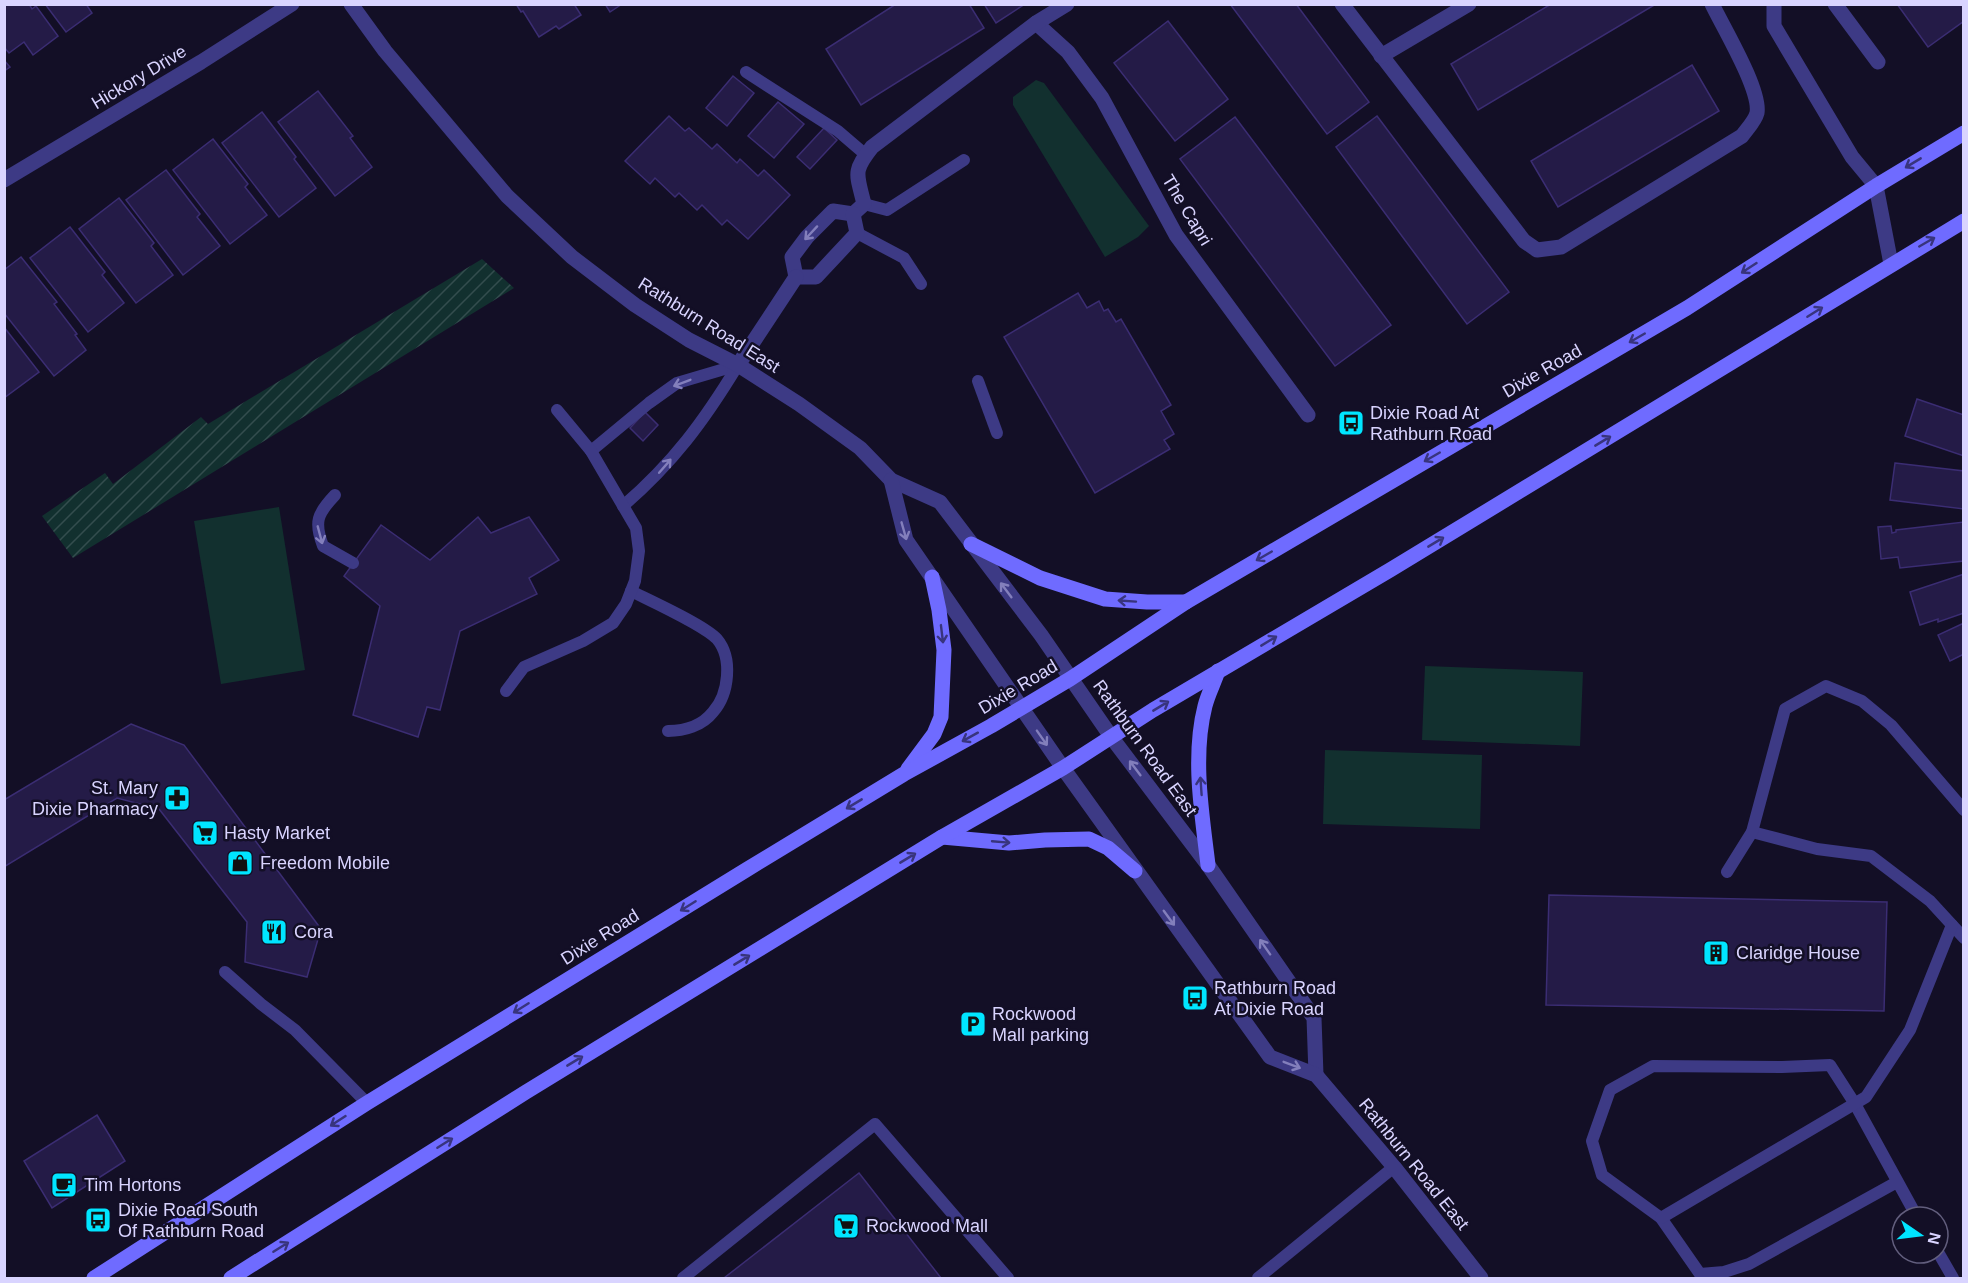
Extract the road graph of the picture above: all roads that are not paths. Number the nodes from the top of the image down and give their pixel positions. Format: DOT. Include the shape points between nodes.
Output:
graph roads {
  1 [pos="292,4"];
  2 [pos="351,4"];
  3 [pos="1067,4"];
  4 [pos="1342,4"];
  5 [pos="1469,4"];
  6 [pos="1712,4"];
  7 [pos="1774,4"];
  8 [pos="1835,4"];
  9 [pos="1036,23"];
  10 [pos="1381,56"];
  11 [pos="1878,62"];
  12 [pos="746,72"];
  13 [pos="1964,133"];
  14 [pos="866,155"];
  15 [pos="964,160"];
  16 [pos="4,180"];
  17 [pos="1876,186"];
  18 [pos="859,209"];
  19 [pos="1964,221"];
  20 [pos="857,233"];
  21 [pos="1891,264"];
  22 [pos="796,277"];
  23 [pos="921,284"];
  24 [pos="738,365"];
  25 [pos="978,381"];
  26 [pos="557,410"];
  27 [pos="1308,415"];
  28 [pos="997,433"];
  29 [pos="591,451"];
  30 [pos="891,480"];
  31 [pos="335,495"];
  32 [pos="623,506"];
  33 [pos="971,544"];
  34 [pos="353,563"];
  35 [pos="932,577"];
  36 [pos="631,591"];
  37 [pos="1186,602"];
  38 [pos="1218,671"];
  39 [pos="1070,679"];
  40 [pos="506,691"];
  41 [pos="1021,708"];
  42 [pos="668,731"];
  43 [pos="1112,738"];
  44 [pos="1063,768"];
  45 [pos="904,774"];
  46 [pos="1964,810"];
  47 [pos="1752,832"];
  48 [pos="942,837"];
  49 [pos="1208,865"];
  50 [pos="1135,871"];
  51 [pos="1727,872"];
  52 [pos="1952,925"];
  53 [pos="1964,938"];
  54 [pos="225,972"];
  55 [pos="1316,1074"];
  56 [pos="367,1102"];
  57 [pos="1855,1104"];
  58 [pos="1395,1167"];
  59 [pos="1897,1182"];
  60 [pos="1910,1205"];
  61 [pos="1661,1218"];
  62 [pos="1946,1265"];
  63 [pos="94,1278"];
  64 [pos="231,1278"];
  65 [pos="683,1278"];
  66 [pos="1008,1278"];
  67 [pos="1258,1278"];
  68 [pos="1481,1278"];
  69 [pos="1953,1278"];
  1 -- 16 [label="street, Hickory Drive"];
  2 -- 24 [label="street, Rathburn Road East" via="385,51 507,196 572,257 635,305 689,340"];
  3 -- 9 [label="street"];
  4 -- 10 [label="street"];
  5 -- 10 [label="street"];
  6 -- 10 [label="street" via="1758,100 1757,115 1742,136 1561,247 1537,250 1524,241"];
  7 -- 17 [label="street" via="1774,26 1852,157"];
  8 -- 11 [label="street"];
  9 -- 14 [label="street"];
  9 -- 27 [label="street, The Capri" via="1068,52 1102,98 1176,235"];
  12 -- 14 [label="lane" via="838,131"];
  13 -- 17 [label="main road, Dixie Road, one-way"];
  14 -- 18 [label="street" via="858,165"];
  15 -- 18 [label="lane" via="887,210"];
  17 -- 21 [label="street"];
  17 -- 37 [label="main road, Dixie Road, one-way" via="1687,308"];
  18 -- 20 [label="street"];
  18 -- 22 [label="street, one-way" via="833,211 807,237 792,257"];
  21 -- 19 [label="main road, one-way"];
  20 -- 22 [label="street" via="816,277"];
  20 -- 23 [label="lane" via="904,258"];
  38 -- 21 [label="main road, one-way"];
  22 -- 24 [label="street"];
  24 -- 29 [label="lane, one-way" via="677,383"];
  24 -- 30 [label="street, Rathburn Road East" via="860,448"];
  32 -- 24 [label="lane, one-way" via="651,482 694,432"];
  25 -- 28 [label="lane"];
  26 -- 29 [label="lane"];
  29 -- 32 [label="lane"];
  30 -- 33 [label="street, Rathburn Road East" via="940,502"];
  30 -- 35 [label="street, Rathburn Road East, one-way" via="906,540"];
  31 -- 34 [label="lane, one-way" via="321,509 316,528 323,546"];
  32 -- 36 [label="lane" via="636,528 639,551"];
  37 -- 33 [label="main road, one-way" via="1105,599 1040,578"];
  39 -- 33 [label="street, Rathburn Road East, one-way"];
  35 -- 41 [label="street, Rathburn Road East"];
  35 -- 45 [label="main road, one-way" via="944,650 941,717 934,734"];
  36 -- 40 [label="lane" via="613,623 524,667"];
  36 -- 42 [label="lane" via="708,632 726,655 728,676 713,713 697,726"];
  37 -- 39 [label="main road, Dixie Road"];
  43 -- 38 [label="main road, one-way"];
  49 -- 38 [label="main road, one-way" via="1200,742 1205,706"];
  39 -- 41 [label="main road, Dixie Road"];
  39 -- 43 [label="street, Rathburn Road East"];
  41 -- 44 [label="street, Rathburn Road East, one-way"];
  41 -- 45 [label="main road, Dixie Road, one-way"];
  43 -- 44 [label="main road"];
  49 -- 43 [label="street, Rathburn Road East, one-way"];
  44 -- 48 [label="main road"];
  44 -- 50 [label="street, Rathburn Road East"];
  45 -- 56 [label="main road, Dixie Road, one-way"];
  46 -- 47 [label="lane" via="1891,725 1862,700 1826,686 1785,710"];
  47 -- 51 [label="lane"];
  47 -- 52 [label="lane" via="1817,849 1871,856 1930,902"];
  48 -- 50 [label="main road, one-way" via="1009,843 1089,839 1108,848"];
  64 -- 48 [label="main road, one-way"];
  55 -- 49 [label="street, Rathburn Road East, one-way" via="1314,1018"];
  50 -- 55 [label="street, Rathburn Road East, one-way" via="1270,1057"];
  52 -- 53 [label="lane"];
  52 -- 57 [label="lane" via="1910,1030 1866,1097"];
  54 -- 56 [label="lane" via="295,1030"];
  55 -- 58 [label="street, Rathburn Road East"];
  56 -- 63 [label="main road, Dixie Road, one-way"];
  57 -- 59 [label="lane"];
  57 -- 61 [label="lane"];
  57 -- 61 [label="lane" via="1830,1065 1653,1066 1610,1090 1592,1141 1602,1174"];
  58 -- 67 [label="lane"];
  58 -- 68 [label="street, Rathburn Road East"];
  59 -- 60 [label="lane"];
  59 -- 61 [label="lane" via="1749,1264 1724,1272 1700,1274"];
  62 -- 69 [label="lane"];
  65 -- 66 [label="lane" via="875,1124"];
}
